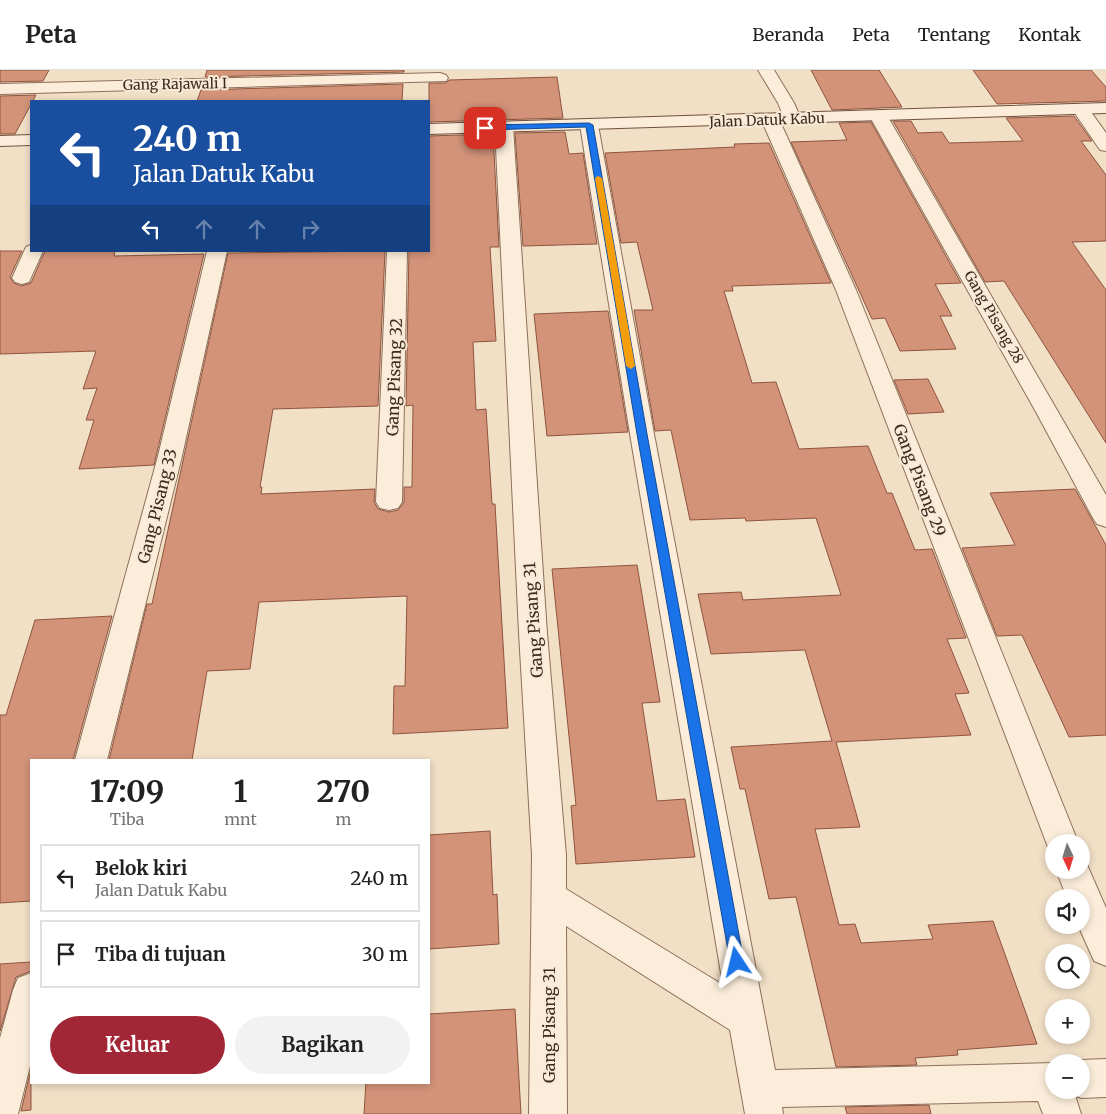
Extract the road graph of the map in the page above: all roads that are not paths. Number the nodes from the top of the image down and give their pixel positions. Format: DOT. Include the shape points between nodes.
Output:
graph roads {
  1 [pos="766,70"];
  2 [pos="440,78"];
  3 [pos="0,89"];
  4 [pos="1106,108"];
  5 [pos="1080,109"];
  6 [pos="880,117"];
  7 [pos="781,119"];
  8 [pos="589,125"];
  9 [pos="504,127"];
  10 [pos="430,129"];
  11 [pos="30,140"];
  12 [pos="0,141"];
  13 [pos="1106,146"];
  14 [pos="33,252"];
  15 [pos="217,252"];
  16 [pos="397,252"];
  17 [pos="22,278"];
  18 [pos="389,502"];
  19 [pos="1106,518"];
  20 [pos="91,759"];
  21 [pos="1059,834"];
  22 [pos="1077,879"];
  23 [pos="549,897"];
  24 [pos="1106,950"];
  25 [pos="30,994"];
  26 [pos="748,1021"];
  27 [pos="1106,1078"];
  28 [pos="1090,1082"];
  29 [pos="1045,1090"];
  30 [pos="762,1102"];
  31 [pos="0,1110"];
  32 [pos="548,1114"];
  1 -- 7 [label="street, Gang Pisang 29" via="786,103"];
  2 -- 3 [label="street, Gang Rajawali I"];
  4 -- 5 [label="street, Jalan Datuk Kabu"];
  5 -- 6 [label="street, Jalan Datuk Kabu"];
  5 -- 13 [label="street"];
  6 -- 7 [label="street, Jalan Datuk Kabu"];
  6 -- 19 [label="street, Gang Pisang 28"];
  7 -- 8 [label="street, Jalan Datuk Kabu"];
  7 -- 21 [label="street, Gang Pisang 29"];
  8 -- 9 [label="street, Jalan Datuk Kabu"];
  8 -- 26 [label="street"];
  9 -- 10 [label="street, Jalan Datuk Kabu"];
  9 -- 23 [label="street, Gang Pisang 31"];
  11 -- 12 [label="street"];
  14 -- 17 [label="street"];
  15 -- 20 [label="street, Gang Pisang 33" via="170,456"];
  16 -- 18 [label="street, Gang Pisang 32"];
  22 -- 24 [label="street"];
  23 -- 26 [label="street"];
  23 -- 32 [label="street, Gang Pisang 31"];
  25 -- 31 [label="street"];
  26 -- 30 [label="street"];
  27 -- 28 [label="street"];
  29 -- 30 [label="street"];
}
